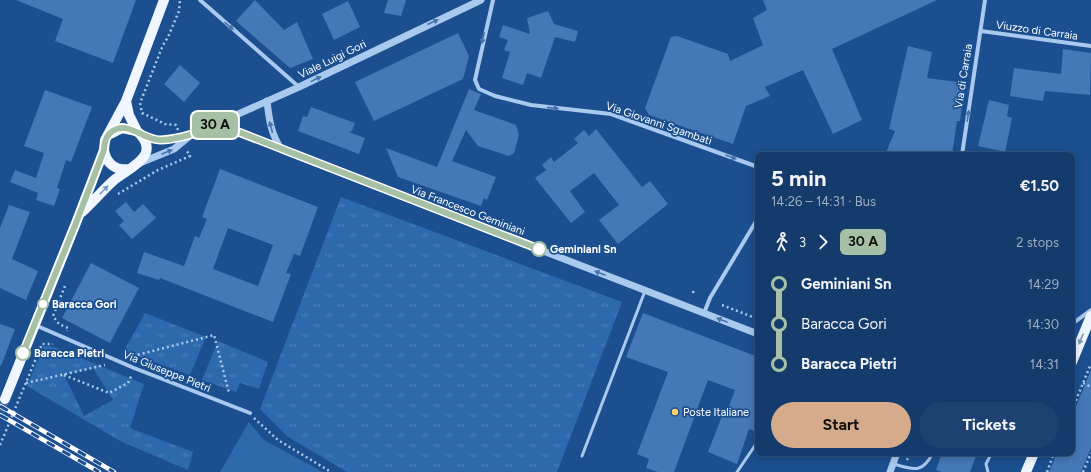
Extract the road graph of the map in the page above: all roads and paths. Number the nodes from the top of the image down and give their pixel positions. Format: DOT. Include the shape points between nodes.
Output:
graph roads {
  1 [pos="164,0"];
  2 [pos="180,0"];
  3 [pos="200,0"];
  4 [pos="481,0"];
  5 [pos="493,0"];
  6 [pos="985,0"];
  7 [pos="981,31"];
  8 [pos="1091,46"];
  9 [pos="299,87"];
  10 [pos="126,100"];
  11 [pos="267,101"];
  12 [pos="218,124"];
  13 [pos="176,125"];
  14 [pos="138,133"];
  15 [pos="108,135"];
  16 [pos="191,135"];
  17 [pos="104,150"];
  18 [pos="282,150"];
  19 [pos="962,152"];
  20 [pos="190,156"];
  21 [pos="140,163"];
  22 [pos="755,166"];
  23 [pos="130,169"];
  24 [pos="116,195"];
  25 [pos="80,215"];
  26 [pos="755,223"];
  27 [pos="67,280"];
  28 [pos="694,289"];
  29 [pos="645,291"];
  30 [pos="693,293"];
  31 [pos="722,305"];
  32 [pos="1091,310"];
  33 [pos="704,313"];
  34 [pos="1091,316"];
  35 [pos="755,318"];
  36 [pos="1075,322"];
  37 [pos="35,325"];
  38 [pos="755,333"];
  39 [pos="64,338"];
  40 [pos="1075,355"];
  41 [pos="132,356"];
  42 [pos="106,365"];
  43 [pos="1090,366"];
  44 [pos="132,374"];
  45 [pos="64,375"];
  46 [pos="26,383"];
  47 [pos="1082,384"];
  48 [pos="1091,387"];
  49 [pos="228,393"];
  50 [pos="5,399"];
  51 [pos="1075,402"];
  52 [pos="250,413"];
  53 [pos="0,445"];
  54 [pos="755,445"];
  55 [pos="1091,452"];
  56 [pos="582,456"];
  57 [pos="896,456"];
  58 [pos="932,456"];
  59 [pos="990,456"];
  60 [pos="1033,456"];
  61 [pos="1053,456"];
  62 [pos="893,464"];
  63 [pos="331,472"];
  64 [pos="737,472"];
  65 [pos="890,472"];
  66 [pos="988,472"];
  67 [pos="1026,472"];
  68 [pos="1047,472"];
  69 [pos="1083,472"];
  1 -- 10 [label="main road"];
  2 -- 13 [label="path" via="179,10 140,103 142,113 165,124"];
  3 -- 9 [label="street, one-way"];
  9 -- 4 [label="street, Viale Luigi Gori, one-way"];
  5 -- 22 [label="street, Via Giovanni Sgambati, one-way" via="475,80 479,89 531,105 611,114"];
  6 -- 7 [label="street, Via di Carraia"];
  7 -- 8 [label="street, Viuzzo di Carraia"];
  19 -- 7 [label="street, Via di Carraia, one-way"];
  9 -- 11 [label="street, Viale Luigi Gori"];
  10 -- 14 [label="main road" via="129,115"];
  10 -- 15 [label="main road"];
  11 -- 12 [label="street, Viale Luigi Gori"];
  18 -- 11 [label="street, one-way" via="270,126"];
  12 -- 16 [label="street, Viale Luigi Gori"];
  12 -- 18 [label="street, Via Francesco Geminiani"];
  14 -- 15 [label="main road" via="122,128"];
  14 -- 16 [label="street, Viale Luigi Gori" via="152,140"];
  14 -- 21 [label="main road" via="146,149"];
  15 -- 17 [label="main road"];
  21 -- 16 [label="street, Viale Luigi Gori, one-way" via="174,149"];
  17 -- 23 [label="main road" via="107,160 115,168"];
  17 -- 25 [label="main road"];
  29 -- 18 [label="street, Via Francesco Geminiani, one-way"];
  20 -- 24 [label="path" via="158,170"];
  21 -- 23 [label="main road"];
  25 -- 23 [label="main road, one-way" via="112,182"];
  25 -- 37 [label="main road"];
  26 -- 33 [label="street" via="710,298"];
  27 -- 39 [label="path" via="53,316 59,324 68,328"];
  28 -- 30 [label="path"];
  29 -- 33 [label="street, Via Francesco Geminiani"];
  29 -- 56 [label="lane"];
  31 -- 35 [label="path"];
  32 -- 36 [label="street"];
  38 -- 33 [label="street, Via Francesco Geminiani, one-way"];
  34 -- 40 [label="main road, one-way"];
  37 -- 39 [label="street, Via Giuseppe Pietri"];
  37 -- 50 [label="main road"];
  39 -- 46 [label="path" via="61,347 50,343 42,344"];
  39 -- 52 [label="street, Via Giuseppe Pietri"];
  41 -- 49 [label="path" via="214,335"];
  42 -- 45 [label="path"];
  43 -- 47 [label="path"];
  44 -- 45 [label="path" via="128,383 108,393"];
  45 -- 46 [label="path"];
  46 -- 53 [label="path"];
  47 -- 48 [label="path"];
  47 -- 51 [label="path"];
  52 -- 63 [label="path" via="278,440"];
  54 -- 64 [label="lane"];
  55 -- 69 [label="path"];
  57 -- 62 [label="street"];
  58 -- 62 [label="lane" via="924,469 912,470"];
  59 -- 66 [label="lane" via="986,464"];
  60 -- 67 [label="main road"];
  61 -- 68 [label="path"];
  62 -- 65 [label="street"];
}
